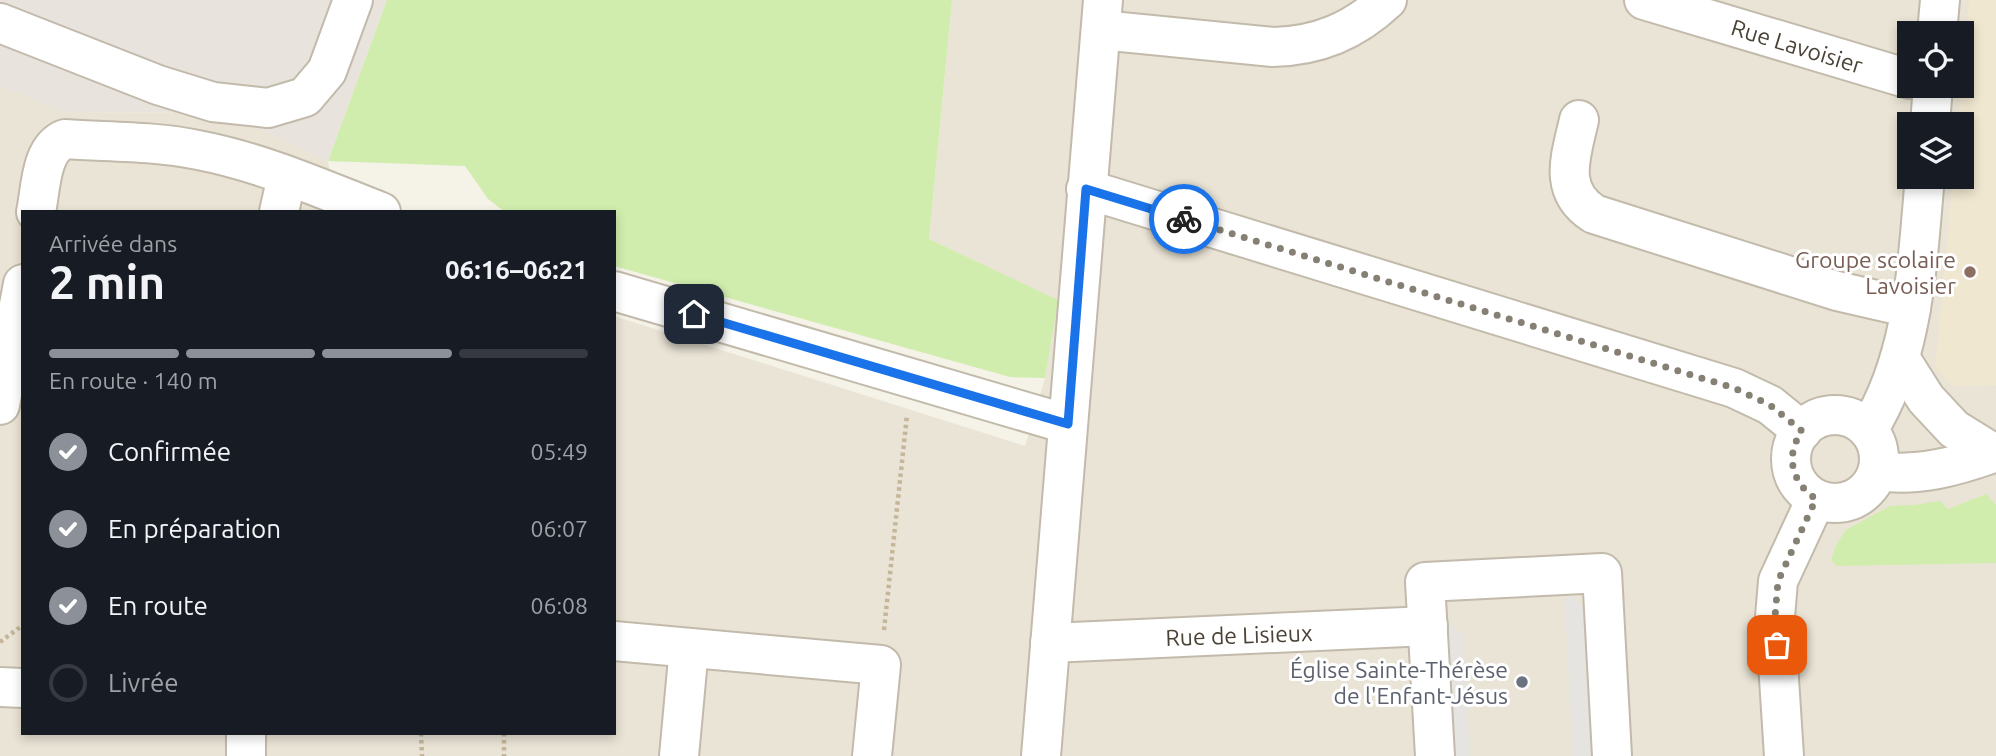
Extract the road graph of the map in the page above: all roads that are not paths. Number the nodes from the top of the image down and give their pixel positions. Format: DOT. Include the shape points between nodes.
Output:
graph roads {
  1 [pos="353,0"];
  2 [pos="1387,0"];
  3 [pos="1644,0"];
  4 [pos="1940,0"];
  5 [pos="1102,15"];
  6 [pos="1938,21"];
  7 [pos="0,23"];
  8 [pos="1897,75"];
  9 [pos="1579,120"];
  10 [pos="1086,189"];
  11 [pos="1924,189"];
  12 [pos="283,194"];
  13 [pos="36,210"];
  14 [pos="370,210"];
  15 [pos="616,292"];
  16 [pos="21,295"];
  17 [pos="1911,308"];
  18 [pos="1900,358"];
  19 [pos="0,405"];
  20 [pos="1068,424"];
  21 [pos="1868,430"];
  22 [pos="1802,431"];
  23 [pos="1995,452"];
  24 [pos="1878,471"];
  25 [pos="1816,499"];
  26 [pos="1428,626"];
  27 [pos="616,641"];
  28 [pos="1051,643"];
  29 [pos="689,648"];
  30 [pos="0,687"];
  31 [pos="21,688"];
  32 [pos="246,735"];
  33 [pos="246,756"];
  34 [pos="680,756"];
  35 [pos="872,756"];
  36 [pos="1041,756"];
  37 [pos="1435,756"];
  38 [pos="1612,756"];
  39 [pos="1784,756"];
  1 -- 7 [label="street" via="327,71 305,97 268,108 213,102 158,85"];
  2 -- 5 [label="street" via="1339,34 1291,47"];
  3 -- 8 [label="street, Rue Lavoisier"];
  4 -- 6 [label="street"];
  5 -- 10 [label="street"];
  9 -- 17 [label="street" via="1570,180 1577,199 1594,214 1837,291"];
  10 -- 20 [label="street"];
  10 -- 22 [label="street" via="1734,388 1770,405"];
  11 -- 17 [label="street"];
  12 -- 13 [label="street" via="220,154 65,139 51,148 46,158"];
  12 -- 14 [label="street"];
  15 -- 20 [label="street"];
  16 -- 19 [label="street"];
  17 -- 18 [label="street"];
  18 -- 21 [label="street"];
  18 -- 23 [label="street" via="1926,399 1954,429"];
  20 -- 28 [label="street"];
  21 -- 22 [label="street" via="1840,416 1819,418"];
  21 -- 24 [label="street" via="1878,449"];
  22 -- 25 [label="street" via="1793,448 1792,468 1801,486"];
  23 -- 24 [label="street" via="1914,473"];
  24 -- 25 [label="street" via="1867,490 1848,502"];
  25 -- 39 [label="street" via="1784,564 1776,597"];
  26 -- 28 [label="street, Rue de Lisieux"];
  26 -- 37 [label="street"];
  26 -- 38 [label="street" via="1426,582 1602,573"];
  27 -- 29 [label="street"];
  28 -- 36 [label="street"];
  29 -- 34 [label="street"];
  29 -- 35 [label="street" via="881,665"];
  30 -- 31 [label="street"];
  32 -- 33 [label="street"];
}
